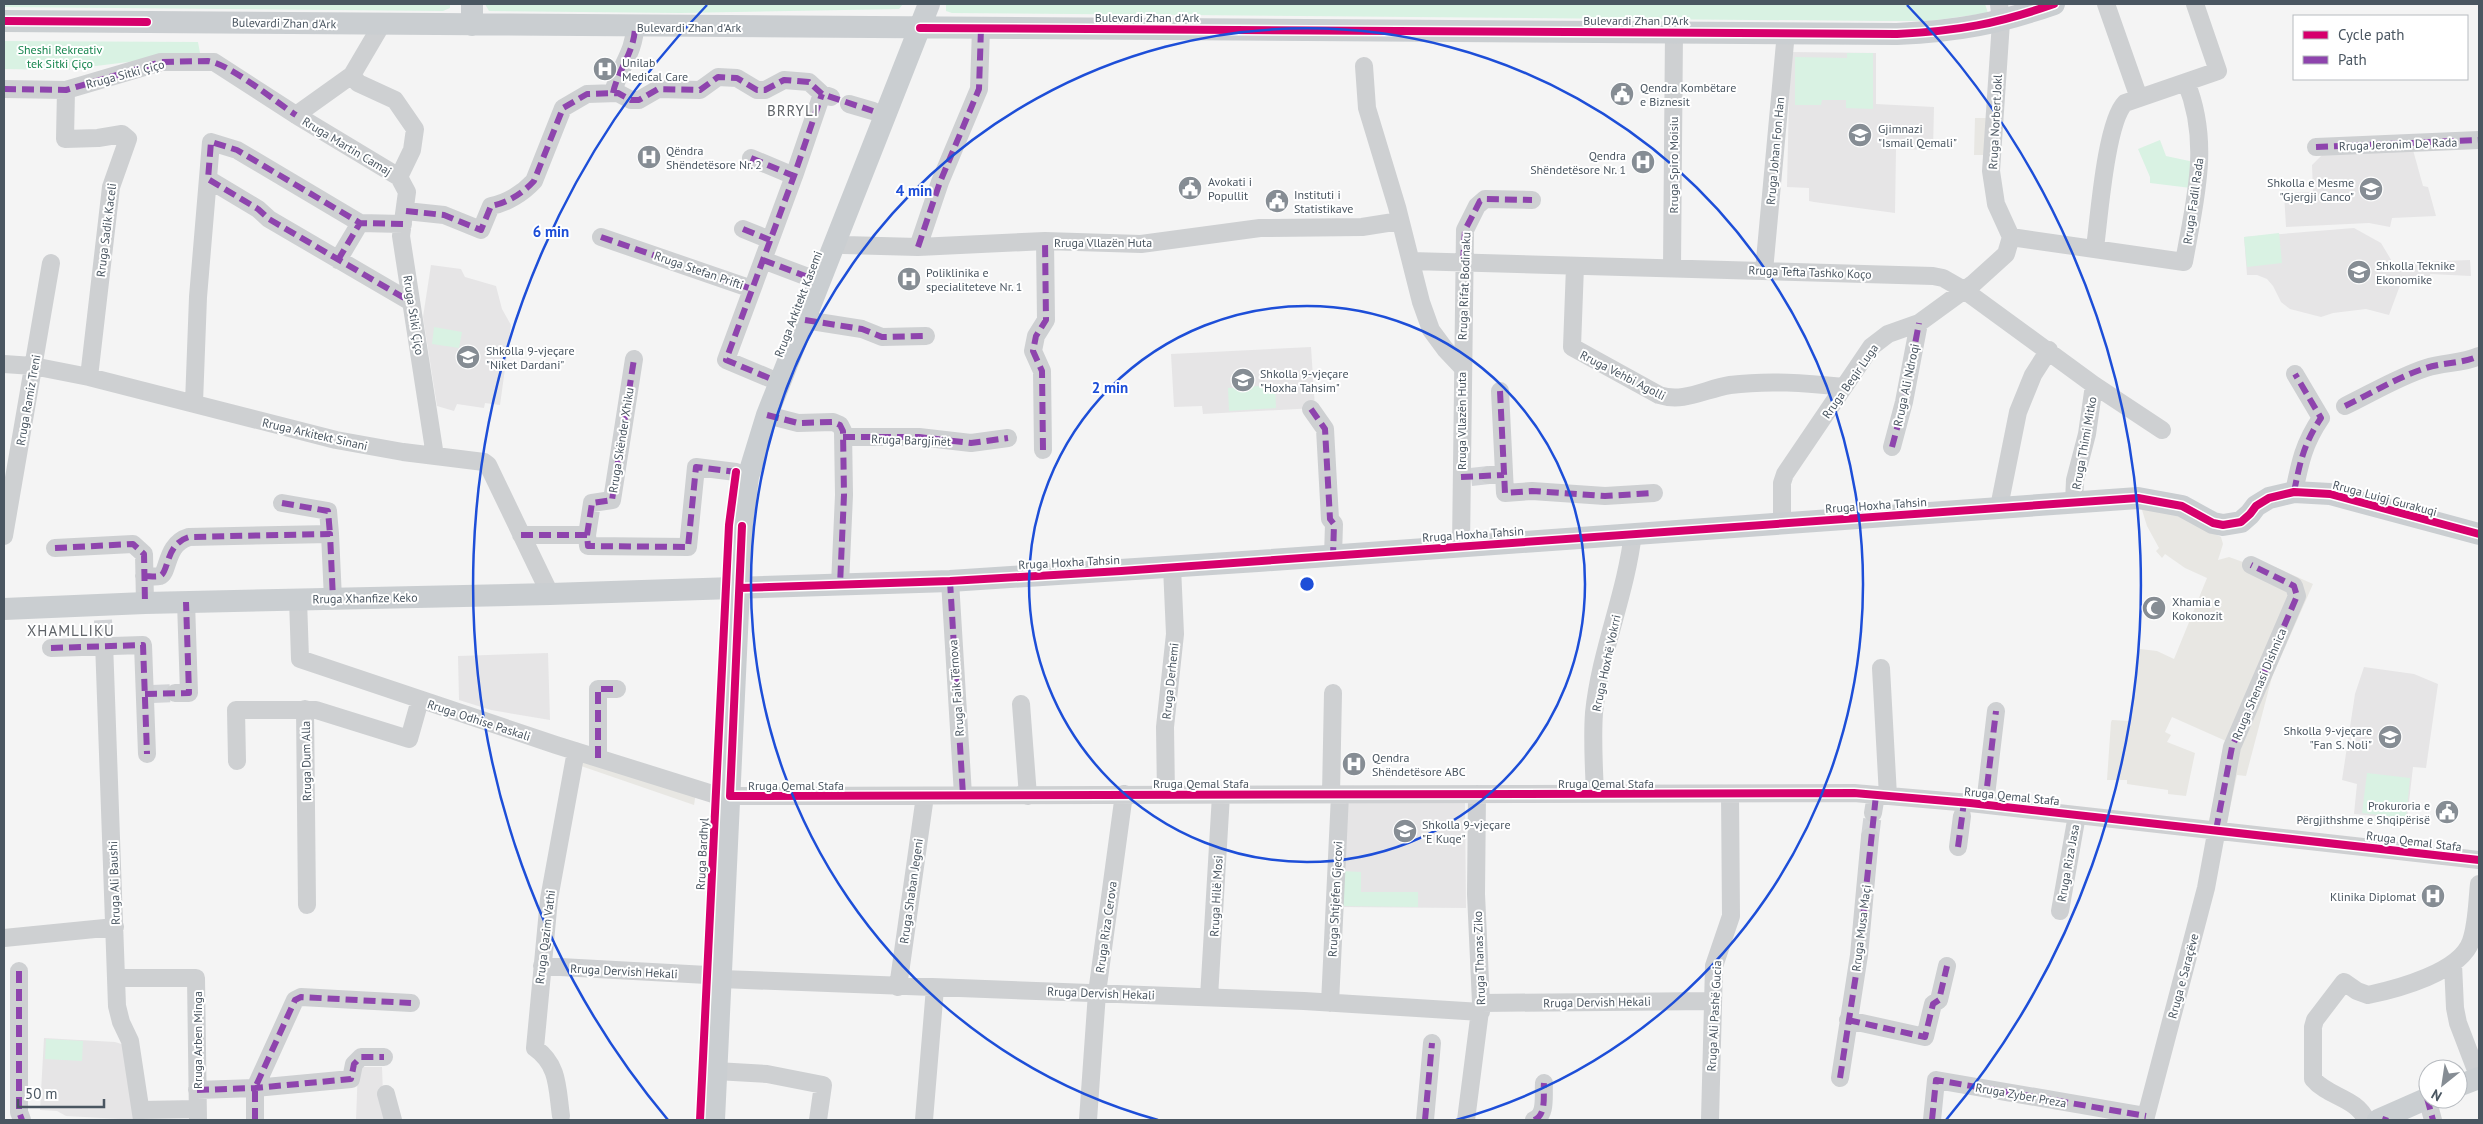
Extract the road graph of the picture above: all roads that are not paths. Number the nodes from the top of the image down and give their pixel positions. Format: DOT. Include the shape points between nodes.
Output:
graph roads {
  1 [pos="915,4"];
  2 [pos="929,4"];
  3 [pos="2054,4"];
  4 [pos="2106,4"];
  5 [pos="2195,4"];
  6 [pos="2000,11"];
  7 [pos="465,12"];
  8 [pos="4,20"];
  9 [pos="382,24"];
  10 [pos="635,26"];
  11 [pos="913,28"];
  12 [pos="981,28"];
  13 [pos="1374,30"];
  14 [pos="1674,31"];
  15 [pos="1786,32"];
  16 [pos="1364,66"];
  17 [pos="352,75"];
  18 [pos="242,78"];
  19 [pos="2186,82"];
  20 [pos="4,89"];
  21 [pos="66,90"];
  22 [pos="613,93"];
  23 [pos="2139,98"];
  24 [pos="849,104"];
  25 [pos="873,111"];
  26 [pos="296,115"];
  27 [pos="2479,140"];
  28 [pos="2316,147"];
  29 [pos="751,158"];
  30 [pos="794,176"];
  31 [pos="399,177"];
  32 [pos="208,179"];
  33 [pos="1532,200"];
  34 [pos="404,218"];
  35 [pos="1400,221"];
  36 [pos="360,223"];
  37 [pos="743,229"];
  38 [pos="601,237"];
  39 [pos="2011,237"];
  40 [pos="770,240"];
  41 [pos="1045,241"];
  42 [pos="836,242"];
  43 [pos="918,247"];
  44 [pos="2095,248"];
  45 [pos="338,260"];
  46 [pos="763,260"];
  47 [pos="1411,261"];
  48 [pos="1463,262"];
  49 [pos="52,264"];
  50 [pos="1575,266"];
  51 [pos="1672,268"];
  52 [pos="1764,270"];
  53 [pos="808,277"];
  54 [pos="752,289"];
  55 [pos="1964,290"];
  56 [pos="411,302"];
  57 [pos="805,320"];
  58 [pos="1919,322"];
  59 [pos="926,336"];
  60 [pos="2049,350"];
  61 [pos="2479,356"];
  62 [pos="634,358"];
  63 [pos="4,364"];
  64 [pos="33,366"];
  65 [pos="1462,367"];
  66 [pos="2295,374"];
  67 [pos="89,377"];
  68 [pos="769,378"];
  69 [pos="2094,385"];
  70 [pos="1844,386"];
  71 [pos="1500,390"];
  72 [pos="194,403"];
  73 [pos="2345,406"];
  74 [pos="1311,409"];
  75 [pos="767,416"];
  76 [pos="2162,430"];
  77 [pos="843,437"];
  78 [pos="1008,438"];
  79 [pos="1892,447"];
  80 [pos="1043,450"];
  81 [pos="435,456"];
  82 [pos="736,472"];
  83 [pos="2294,492"];
  84 [pos="1654,493"];
  85 [pos="2074,502"];
  86 [pos="282,503"];
  87 [pos="1999,508"];
  88 [pos="2204,516"];
  89 [pos="1782,523"];
  90 [pos="1633,533"];
  91 [pos="330,534"];
  92 [pos="2479,534"];
  93 [pos="522,535"];
  94 [pos="587,535"];
  95 [pos="4,536"];
  96 [pos="1461,546"];
  97 [pos="55,548"];
  98 [pos="1333,556"];
  99 [pos="2251,565"];
  100 [pos="1172,567"];
  101 [pos="144,576"];
  102 [pos="950,581"];
  103 [pos="840,585"];
  104 [pos="733,589"];
  105 [pos="550,594"];
  106 [pos="298,599"];
  107 [pos="333,599"];
  108 [pos="186,602"];
  109 [pos="145,603"];
  110 [pos="4,609"];
  111 [pos="104,644"];
  112 [pos="51,648"];
  113 [pos="1881,668"];
  114 [pos="617,689"];
  115 [pos="182,693"];
  116 [pos="1333,693"];
  117 [pos="420,700"];
  118 [pos="1021,704"];
  119 [pos="306,709"];
  120 [pos="1996,712"];
  121 [pos="576,752"];
  122 [pos="147,754"];
  123 [pos="598,758"];
  124 [pos="237,761"];
  125 [pos="1124,794"];
  126 [pos="1336,794"];
  127 [pos="1477,794"];
  128 [pos="1595,794"];
  129 [pos="1730,794"];
  130 [pos="963,795"];
  131 [pos="1166,795"];
  132 [pos="1221,795"];
  133 [pos="1882,795"];
  134 [pos="723,796"];
  135 [pos="925,796"];
  136 [pos="1028,796"];
  137 [pos="1985,804"];
  138 [pos="1963,809"];
  139 [pos="1873,813"];
  140 [pos="2077,815"];
  141 [pos="2216,830"];
  142 [pos="1870,837"];
  143 [pos="1958,847"];
  144 [pos="2479,860"];
  145 [pos="2479,884"];
  146 [pos="307,905"];
  147 [pos="2060,911"];
  148 [pos="115,927"];
  149 [pos="4,938"];
  150 [pos="2466,957"];
  151 [pos="542,966"];
  152 [pos="1947,966"];
  153 [pos="19,971"];
  154 [pos="714,977"];
  155 [pos="117,978"];
  156 [pos="898,987"];
  157 [pos="935,988"];
  158 [pos="1097,993"];
  159 [pos="1209,997"];
  160 [pos="1712,1001"];
  161 [pos="411,1003"];
  162 [pos="1330,1003"];
  163 [pos="1481,1008"];
  164 [pos="1848,1020"];
  165 [pos="1432,1043"];
  166 [pos="384,1057"];
  167 [pos="716,1071"];
  168 [pos="1840,1078"];
  169 [pos="2479,1078"];
  170 [pos="1544,1083"];
  171 [pos="255,1088"];
  172 [pos="197,1090"];
  173 [pos="386,1094"];
  174 [pos="2418,1102"];
  175 [pos="142,1115"];
  176 [pos="197,1115"];
  177 [pos="561,1116"];
  178 [pos="2145,1118"];
  179 [pos="2379,1119"];
  180 [pos="22,1120"];
  181 [pos="255,1120"];
  182 [pos="393,1120"];
  183 [pos="700,1120"];
  184 [pos="714,1120"];
  185 [pos="818,1120"];
  186 [pos="924,1120"];
  187 [pos="1088,1120"];
  188 [pos="1425,1120"];
  189 [pos="1466,1120"];
  190 [pos="1534,1120"];
  191 [pos="1710,1120"];
  192 [pos="1932,1120"];
  1 -- 11 [label="main road"];
  2 -- 11 [label="main road"];
  3 -- 6 [label="main road"];
  4 -- 23 [label="street"];
  5 -- 19 [label="street" via="2218,71"];
  6 -- 15 [label="main road, Bulevardi Zhan D'Ark" via="1952,30 1897,34"];
  6 -- 39 [label="street, Rruga Norbert Jokl" via="1991,171 1996,204"];
  7 -- 9 [label="main road, Bulevardi Zhan d'Ark"];
  7 -- 10 [label="main road, Bulevardi Zhan d'Ark"];
  8 -- 9 [label="main road, Bulevardi Zhan d'Ark"];
  9 -- 17 [label="street, Rruga Martin Camaj"];
  10 -- 11 [label="main road, Bulevardi Zhan d'Ark"];
  10 -- 22 [label="street" via="635,41 615,81"];
  11 -- 12 [label="main road, Bulevardi Zhan d'Ark"];
  11 -- 25 [label="main road, Rruga Arkitekt Kasemi"];
  11 -- 42 [label="main road, Rruga Arkitekt Kasemi"];
  12 -- 13 [label="main road, Bulevardi Zhan d'Ark"];
  12 -- 43 [label="street" via="978,89 940,182"];
  13 -- 14 [label="main road, Bulevardi Zhan D'Ark"];
  14 -- 15 [label="main road, Bulevardi Zhan D'Ark"];
  14 -- 51 [label="street, Rruga Spiro Moisiu"];
  15 -- 52 [label="street, Rruga Johan Fon Han"];
  16 -- 35 [label="street, Rruga Vllazën Huta" via="1367,108"];
  17 -- 26 [label="street, Rruga Martin Camaj"];
  17 -- 31 [label="street" via="358,83 395,100 415,129 412,150"];
  18 -- 21 [label="street, Rruga Sitki Çiço" via="214,62 161,62"];
  18 -- 26 [label="street, Rruga Martin Camaj"];
  19 -- 23 [label="street"];
  19 -- 44 [label="street, Rruga Fadil Rada" via="2201,140 2184,262"];
  20 -- 21 [label="street, Rruga Sitki Çiço"];
  21 -- 67 [label="street, Rruga Sadik Kaceli" via="65,138 98,138 117,133 128,139 111,187"];
  22 -- 30 [label="street" via="639,100 658,89 700,90 718,77 737,78 757,90 765,90 784,80 809,82 827,96"];
  22 -- 34 [label="street" via="587,94 564,108 534,181 500,205 491,206 481,230 444,215"];
  23 -- 44 [label="street" via="2121,107 2114,124"];
  24 -- 25 [label="street"];
  25 -- 53 [label="main road, Rruga Arkitekt Kasemi"];
  26 -- 31 [label="street, Rruga Martin Camaj"];
  27 -- 28 [label="street, Rruga Jeronim De Rada"];
  29 -- 30 [label="street"];
  30 -- 40 [label="street"];
  31 -- 34 [label="street, Rruga Stiki Çiço" via="407,192"];
  32 -- 36 [label="street" via="211,142 237,150"];
  32 -- 45 [label="street"];
  32 -- 72 [label="street" via="198,297"];
  33 -- 48 [label="street, Rruga Rifat Bodinaku" via="1480,201 1464,230"];
  34 -- 36 [label="street"];
  34 -- 56 [label="street, Rruga Stiki Çiço" via="401,236"];
  35 -- 41 [label="street, Rruga Vllazën Huta" via="1362,226 1260,228 1141,244"];
  35 -- 47 [label="street, Rruga Vllazën Huta"];
  36 -- 45 [label="street"];
  37 -- 40 [label="street"];
  38 -- 54 [label="street, Rruga Stefan Prifti"];
  39 -- 44 [label="street, Rruga Fadil Rada"];
  39 -- 55 [label="street, Rruga Beqir Luga" via="2006,254"];
  40 -- 46 [label="street"];
  41 -- 43 [label="street, Rruga Vllazën Huta"];
  41 -- 80 [label="street" via="1046,320 1036,336 1033,351 1042,372"];
  42 -- 43 [label="street, Rruga Vllazën Huta" via="844,245"];
  42 -- 57 [label="main road, Rruga Arkitekt Kasemi"];
  45 -- 56 [label="street"];
  46 -- 53 [label="street"];
  46 -- 54 [label="street"];
  47 -- 48 [label="street, Rruga Tefta Tashko Koço"];
  47 -- 65 [label="street, Rruga Vllazën Huta" via="1431,330"];
  48 -- 50 [label="street, Rruga Tefta Tashko Koço"];
  48 -- 65 [label="street, Rruga Rifat Bodinaku"];
  49 -- 64 [label="street, Rruga Ramiz Treni"];
  50 -- 51 [label="street, Rruga Tefta Tashko Koço"];
  50 -- 70 [label="street, Rruga Vehbi Agolli" via="1572,347 1659,395 1681,399 1723,387 1758,383"];
  51 -- 52 [label="street, Rruga Tefta Tashko Koço"];
  52 -- 55 [label="street, Rruga Tefta Tashko Koço" via="1933,276 1944,278"];
  53 -- 68 [label="main road, Rruga Arkitekt Kasemi"];
  54 -- 68 [label="street, Rruga Stefan Prifti" via="726,360"];
  55 -- 58 [label="street, Rruga Beqir Luga"];
  55 -- 60 [label="street, Rruga Tefta Tashko Koço"];
  56 -- 81 [label="street, Rruga Stiki Çiço"];
  57 -- 59 [label="street" via="852,327 882,337"];
  57 -- 75 [label="main road, Rruga Arkitekt Kasemi"];
  58 -- 70 [label="street, Rruga Beqir Luga" via="1879,340"];
  58 -- 79 [label="street, Rruga Ali Ndroqi"];
  60 -- 69 [label="street, Rruga Tefta Tashko Koço"];
  60 -- 87 [label="street" via="2028,384 2018,412"];
  61 -- 73 [label="street" via="2462,363 2411,373"];
  62 -- 94 [label="street, Rruga Skënder Xhiku" via="612,500 592,503"];
  63 -- 64 [label="street, Rruga Arkitekt Sinani"];
  64 -- 67 [label="street, Rruga Arkitekt Sinani"];
  64 -- 95 [label="street, Rruga Ramiz Treni"];
  65 -- 96 [label="street, Rruga Vllazën Huta" via="1466,477"];
  66 -- 83 [label="street" via="2321,418 2308,437"];
  67 -- 72 [label="street, Rruga Arkitekt Sinani"];
  68 -- 82 [label="main road, Rruga Arkitekt Kasemi"];
  69 -- 76 [label="street, Rruga Tefta Tashko Koço"];
  69 -- 85 [label="street, Rruga Thimi Mitko" via="2087,434 2075,480"];
  70 -- 89 [label="street, Rruga Beqir Luga" via="1785,474"];
  71 -- 84 [label="street" via="1496,475 1505,493 1532,491 1606,496"];
  72 -- 81 [label="street, Rruga Arkitekt Sinani" via="314,435"];
  74 -- 98 [label="street" via="1324,429 1330,519 1334,524"];
  75 -- 77 [label="street" via="798,423 833,422 840,425"];
  75 -- 104 [label="main road, Rruga Arkitekt Kasemi" via="745,492"];
  77 -- 78 [label="street, Rruga Bargjinët" via="919,437 970,443"];
  77 -- 103 [label="street"];
  81 -- 93 [label="street, Rruga Arkitekt Sinani" via="479,460 488,465"];
  82 -- 94 [label="street" via="696,467 688,547 588,546"];
  82 -- 104 [label="main road, Rruga Arkitekt Kasemi" via="730,510"];
  83 -- 88 [label="main road, Rruga Luigj Gurakuqi" via="2269,498 2256,506 2246,519 2235,524 2218,524"];
  83 -- 92 [label="main road, Rruga Luigj Gurakuqi" via="2330,494"];
  85 -- 87 [label="main road, Rruga Hoxha Tahsin"];
  85 -- 88 [label="main road, Rruga Hoxha Tahsin" via="2138,498 2182,506"];
  86 -- 91 [label="street" via="328,510"];
  87 -- 89 [label="main road, Rruga Hoxha Tahsin"];
  89 -- 90 [label="main road, Rruga Hoxha Tahsin"];
  90 -- 96 [label="main road, Rruga Hoxha Tahsin"];
  90 -- 128 [label="street, Rruga Hoxhë Vokrri" via="1625,582 1594,713"];
  91 -- 101 [label="street" via="182,539 173,548 165,573"];
  91 -- 107 [label="street"];
  93 -- 94 [label="street"];
  93 -- 105 [label="street, Rruga Arkitekt Sinani"];
  96 -- 98 [label="main road, Rruga Hoxha Tahsin"];
  97 -- 101 [label="street" via="133,544 144,554"];
  98 -- 100 [label="main road, Rruga Hoxha Tahsin"];
  99 -- 141 [label="street, Rruga Shenasi Dishnica" via="2294,586 2297,596 2232,747"];
  100 -- 102 [label="main road, Rruga Hoxha Tahsin"];
  100 -- 131 [label="street, Rruga Derhemi" via="1175,634 1166,727"];
  101 -- 109 [label="street"];
  102 -- 103 [label="main road, Rruga Hoxha Tahsin"];
  102 -- 130 [label="street, Rruga Faik Tërnova"];
  103 -- 104 [label="main road, Rruga Hoxha Tahsin"];
  104 -- 105 [label="main road, Rruga Xhanfize Keko"];
  104 -- 134 [label="main road, Rruga Bardhyl"];
  105 -- 107 [label="main road, Rruga Xhanfize Keko"];
  106 -- 107 [label="main road, Rruga Xhanfize Keko"];
  106 -- 108 [label="main road, Rruga Xhanfize Keko"];
  106 -- 117 [label="street, Rruga Odhise Paskali" via="300,659"];
  108 -- 109 [label="main road, Rruga Xhanfize Keko"];
  108 -- 115 [label="street"];
  109 -- 110 [label="main road, Rruga Xhanfize Keko" via="103,612"];
  111 -- 112 [label="street"];
  111 -- 122 [label="street" via="143,645 149,694"];
  111 -- 148 [label="street, Rruga Ali Baushi"];
  113 -- 133 [label="street"];
  114 -- 123 [label="street" via="598,689"];
  116 -- 126 [label="street, Rruga Shtjefen Gjecovi"];
  117 -- 119 [label="street" via="408,738"];
  117 -- 121 [label="street, Rruga Odhise Paskali"];
  118 -- 136 [label="street"];
  119 -- 124 [label="street, Rruga Dum Alla" via="236,710"];
  119 -- 146 [label="street, Rruga Dum Alla"];
  120 -- 137 [label="street"];
  121 -- 123 [label="street, Rruga Odhise Paskali"];
  121 -- 151 [label="street, Rruga Qazim Vathi" via="556,857"];
  123 -- 134 [label="street, Rruga Odhise Paskali"];
  125 -- 131 [label="street, Rruga Qemal Stafa"];
  125 -- 136 [label="street, Rruga Qemal Stafa"];
  125 -- 158 [label="street, Rruga Riza Cerova"];
  126 -- 127 [label="street, Rruga Qemal Stafa"];
  126 -- 132 [label="street, Rruga Qemal Stafa"];
  126 -- 162 [label="street, Rruga Shtjefen Gjecovi"];
  127 -- 128 [label="street, Rruga Qemal Stafa"];
  127 -- 163 [label="street, Rruga Thanas Ziko" via="1476,894"];
  128 -- 129 [label="street, Rruga Qemal Stafa"];
  129 -- 133 [label="street, Rruga Qemal Stafa"];
  129 -- 160 [label="street, Rruga Ali Pashë Gucia" via="1731,916 1714,966"];
  130 -- 135 [label="street, Rruga Qemal Stafa"];
  130 -- 136 [label="street, Rruga Qemal Stafa"];
  131 -- 132 [label="street, Rruga Qemal Stafa"];
  132 -- 159 [label="street, Rruga Hilë Mosi"];
  133 -- 138 [label="street, Rruga Qemal Stafa"];
  133 -- 139 [label="street"];
  134 -- 135 [label="street, Rruga Qemal Stafa"];
  134 -- 154 [label="main road, Rruga Bardhyl"];
  135 -- 156 [label="street, Rruga Shaban Jegeni"];
  137 -- 138 [label="street, Rruga Qemal Stafa"];
  137 -- 140 [label="street, Rruga Qemal Stafa"];
  138 -- 143 [label="street"];
  140 -- 141 [label="street, Rruga Qemal Stafa"];
  140 -- 147 [label="street, Rruga Riza Jasa"];
  141 -- 144 [label="street, Rruga Qemal Stafa"];
  141 -- 178 [label="street, Rruga e Saraçëve" via="2206,888"];
  142 -- 164 [label="street, Rruga Musa Maçi" via="1859,955"];
  145 -- 150 [label="street" via="2472,940"];
  148 -- 149 [label="street"];
  148 -- 155 [label="street, Rruga Ali Baushi"];
  150 -- 169 [label="street" via="2455,1008"];
  150 -- 179 [label="street" via="2395,988 2368,995 2356,992 2344,982 2313,1027 2313,1078 2326,1091"];
  151 -- 154 [label="street, Rruga Dervish Hekali"];
  151 -- 177 [label="street, Rruga Qazim Vathi" via="535,1048 547,1056 553,1066"];
  152 -- 164 [label="street" via="1925,1037"];
  153 -- 180 [label="street" via="18,1112"];
  154 -- 156 [label="street, Rruga Dervish Hekali"];
  154 -- 167 [label="main road, Rruga Bardhyl"];
  154 -- 183 [label="main road, Rruga Bardhyl"];
  155 -- 172 [label="street, Rruga Arben Minga" via="196,978"];
  155 -- 175 [label="street, Rruga Ali Baushi" via="117,1006 120,1022 130,1041"];
  156 -- 157 [label="street, Rruga Dervish Hekali"];
  157 -- 158 [label="street, Rruga Dervish Hekali"];
  157 -- 186 [label="street"];
  158 -- 159 [label="street, Rruga Dervish Hekali"];
  158 -- 187 [label="street, Rruga Riza Cerova"];
  159 -- 162 [label="street, Rruga Dervish Hekali"];
  160 -- 163 [label="street, Rruga Dervish Hekali"];
  160 -- 191 [label="street, Rruga Ali Pashë Gucia"];
  161 -- 171 [label="street" via="301,997 295,1000"];
  162 -- 163 [label="street, Rruga Dervish Hekali"];
  163 -- 189 [label="street, Rruga Thanas Ziko"];
  164 -- 168 [label="street, Rruga Musa Maçi"];
  165 -- 188 [label="street"];
  166 -- 171 [label="street" via="361,1057 354,1064 351,1079"];
  167 -- 184 [label="main road, Rruga Bardhyl"];
  167 -- 185 [label="street" via="767,1074 823,1084"];
  170 -- 190 [label="street" via="1542,1113"];
  171 -- 172 [label="street"];
  171 -- 181 [label="street"];
  172 -- 176 [label="street, Rruga Arben Minga"];
  173 -- 182 [label="street"];
  174 -- 179 [label="main road"];
  175 -- 176 [label="street"];
  178 -- 192 [label="street, Rruga Zyber Preza" via="1936,1080"];
}
